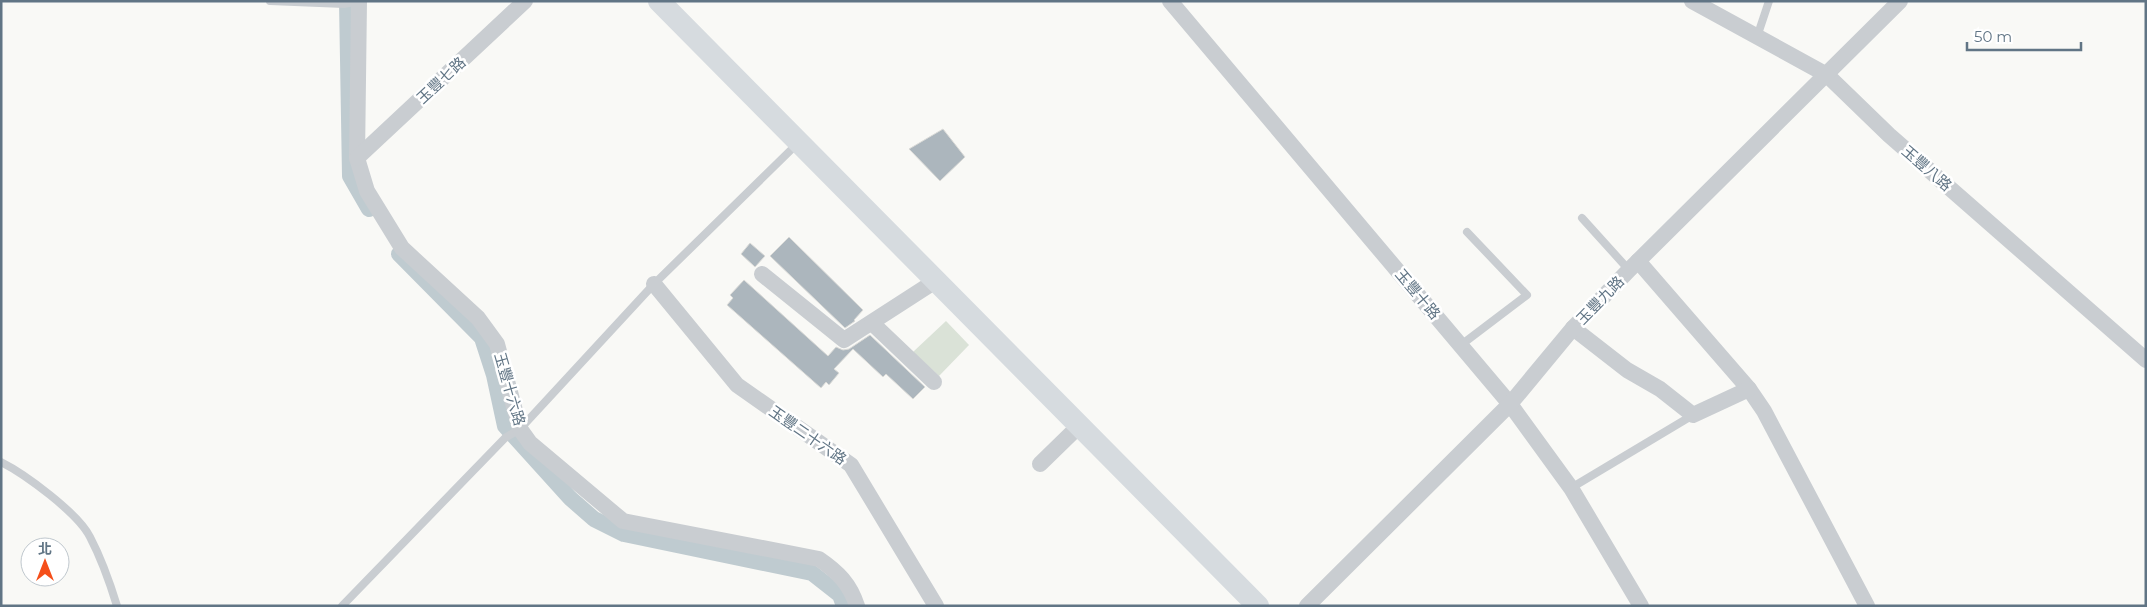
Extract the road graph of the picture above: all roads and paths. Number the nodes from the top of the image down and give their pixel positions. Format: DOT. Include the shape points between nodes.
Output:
graph roads {
  1 [pos="270,1"];
  2 [pos="525,1"];
  3 [pos="659,1"];
  4 [pos="1170,1"];
  5 [pos="1692,1"];
  6 [pos="1769,1"];
  7 [pos="1900,1"];
  8 [pos="354,3"];
  9 [pos="1757,37"];
  10 [pos="1827,75"];
  11 [pos="800,142"];
  12 [pos="357,158"];
  13 [pos="1582,218"];
  14 [pos="1467,232"];
  15 [pos="1634,265"];
  16 [pos="762,274"];
  17 [pos="937,280"];
  18 [pos="654,284"];
  19 [pos="872,323"];
  20 [pos="1573,328"];
  21 [pos="1461,345"];
  22 [pos="2146,360"];
  23 [pos="934,382"];
  24 [pos="1749,389"];
  25 [pos="1510,404"];
  26 [pos="1692,415"];
  27 [pos="1080,425"];
  28 [pos="518,430"];
  29 [pos="1,462"];
  30 [pos="1040,464"];
  31 [pos="1571,488"];
  32 [pos="117,606"];
  33 [pos="342,606"];
  34 [pos="857,606"];
  35 [pos="936,606"];
  36 [pos="1258,606"];
  37 [pos="1307,606"];
  38 [pos="1641,606"];
  39 [pos="1867,606"];
  1 -- 8 [label="lane"];
  2 -- 12 [label="street, 玉豐七路"];
  3 -- 11 [label="main road"];
  4 -- 21 [label="street, 玉豐十路"];
  5 -- 9 [label="street, 玉豐八路"];
  6 -- 9 [label="lane"];
  7 -- 10 [label="street, 玉豐九路"];
  8 -- 12 [label="street, 玉豐十六路"];
  9 -- 10 [label="street, 玉豐八路"];
  10 -- 15 [label="street, 玉豐九路"];
  10 -- 22 [label="street, 玉豐八路" via="1889,135"];
  11 -- 17 [label="main road"];
  11 -- 18 [label="lane"];
  12 -- 28 [label="street, 玉豐十六路" via="367,191 402,248 478,318 497,344"];
  13 -- 15 [label="lane"];
  14 -- 21 [label="lane" via="1527,295"];
  15 -- 20 [label="street, 玉豐九路"];
  15 -- 24 [label="street"];
  16 -- 19 [label="street" via="844,340"];
  17 -- 19 [label="street"];
  17 -- 27 [label="main road"];
  18 -- 28 [label="lane"];
  18 -- 35 [label="street, 玉豐二十六路" via="737,385 851,465"];
  19 -- 23 [label="street"];
  20 -- 25 [label="street, 玉豐九路"];
  20 -- 26 [label="street"];
  21 -- 25 [label="street, 玉豐十路"];
  24 -- 26 [label="street"];
  24 -- 39 [label="street" via="1764,411"];
  25 -- 31 [label="street, 玉豐十路"];
  25 -- 37 [label="street, 玉豐九路"];
  26 -- 31 [label="lane"];
  27 -- 30 [label="street"];
  27 -- 36 [label="main road"];
  28 -- 33 [label="lane" via="505,438"];
  28 -- 34 [label="street, 玉豐十六路" via="551,462 623,520 819,559 839,573"];
  29 -- 32 [label="lane" via="75,516 90,535"];
  31 -- 38 [label="street, 玉豐十路"];
}
